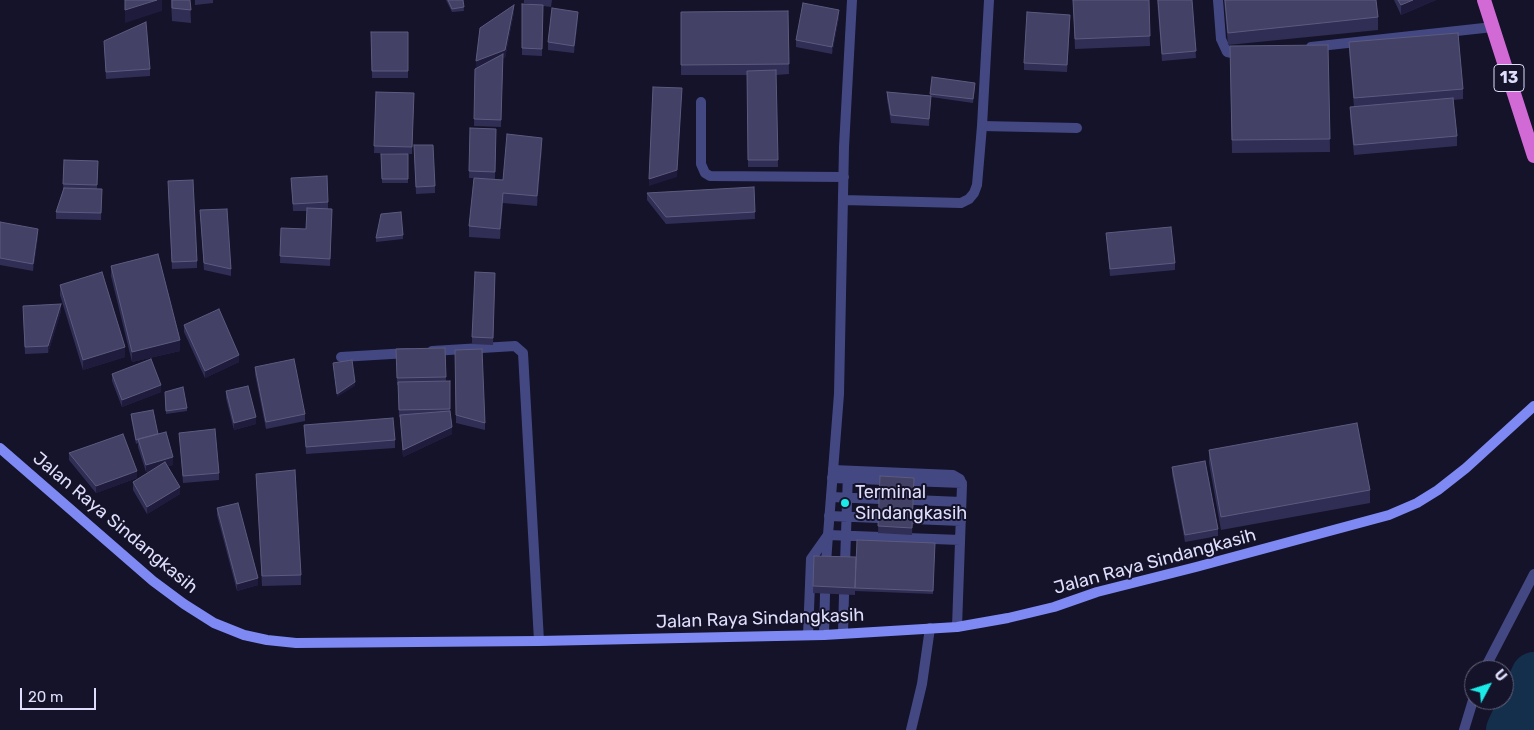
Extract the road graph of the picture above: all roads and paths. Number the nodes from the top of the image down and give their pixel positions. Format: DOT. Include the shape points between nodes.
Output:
graph roads {
  1 [pos="852,0"];
  2 [pos="989,0"];
  3 [pos="1218,0"];
  4 [pos="1484,0"];
  5 [pos="1492,27"];
  6 [pos="1299,48"];
  7 [pos="1250,54"];
  8 [pos="701,102"];
  9 [pos="982,126"];
  10 [pos="1077,128"];
  11 [pos="1534,156"];
  12 [pos="844,178"];
  13 [pos="843,200"];
  14 [pos="342,357"];
  15 [pos="1534,406"];
  16 [pos="0,448"];
  17 [pos="833,474"];
  18 [pos="848,475"];
  19 [pos="831,497"];
  20 [pos="847,498"];
  21 [pos="880,499"];
  22 [pos="914,500"];
  23 [pos="961,502"];
  24 [pos="829,516"];
  25 [pos="846,517"];
  26 [pos="879,518"];
  27 [pos="913,519"];
  28 [pos="961,521"];
  29 [pos="828,535"];
  30 [pos="846,536"];
  31 [pos="960,540"];
  32 [pos="826,563"];
  33 [pos="845,564"];
  34 [pos="1534,574"];
  35 [pos="825,594"];
  36 [pos="844,595"];
  37 [pos="957,627"];
  38 [pos="930,628"];
  39 [pos="824,634"];
  40 [pos="842,634"];
  41 [pos="808,635"];
  42 [pos="538,641"];
  43 [pos="1489,660"];
  44 [pos="1470,710"];
  45 [pos="911,730"];
  46 [pos="1464,730"];
  1 -- 12 [label="street"];
  2 -- 9 [label="street"];
  3 -- 7 [label="street" via="1221,39 1227,52"];
  4 -- 5 [label="highway, 13"];
  5 -- 6 [label="street"];
  5 -- 11 [label="highway, 13"];
  8 -- 12 [label="street" via="701,164 710,176"];
  9 -- 10 [label="street"];
  9 -- 13 [label="street" via="977,185 969,199 961,203"];
  12 -- 13 [label="street"];
  13 -- 17 [label="street" via="839,394"];
  14 -- 42 [label="street" via="510,346 518,347 524,353"];
  15 -- 37 [label="main road, Jalan Raya Sindangkasih" via="1438,490 1389,515 1097,592 1054,607"];
  16 -- 42 [label="main road, Jalan Raya Sindangkasih" via="184,604 214,623 244,635 296,643"];
  17 -- 18 [label="street"];
  17 -- 19 [label="street"];
  18 -- 20 [label="street"];
  18 -- 23 [label="street" via="953,475 962,483"];
  19 -- 20 [label="street"];
  19 -- 24 [label="street"];
  20 -- 21 [label="street"];
  20 -- 25 [label="street"];
  22 -- 23 [label="street"];
  23 -- 28 [label="street"];
  24 -- 25 [label="street"];
  24 -- 29 [label="street"];
  25 -- 26 [label="street"];
  25 -- 30 [label="street"];
  27 -- 28 [label="street"];
  28 -- 31 [label="street"];
  29 -- 30 [label="street"];
  29 -- 32 [label="street"];
  29 -- 41 [label="street" via="811,559"];
  30 -- 31 [label="street"];
  30 -- 33 [label="street"];
  31 -- 37 [label="street"];
  34 -- 43 [label="street"];
  35 -- 39 [label="street"];
  36 -- 40 [label="street"];
  37 -- 38 [label="main road, Jalan Raya Sindangkasih"];
  38 -- 40 [label="main road, Jalan Raya Sindangkasih"];
  38 -- 45 [label="street"];
  39 -- 40 [label="main road, Jalan Raya Sindangkasih"];
  39 -- 41 [label="main road, Jalan Raya Sindangkasih"];
  41 -- 42 [label="main road, Jalan Raya Sindangkasih"];
  44 -- 46 [label="street"];
}
